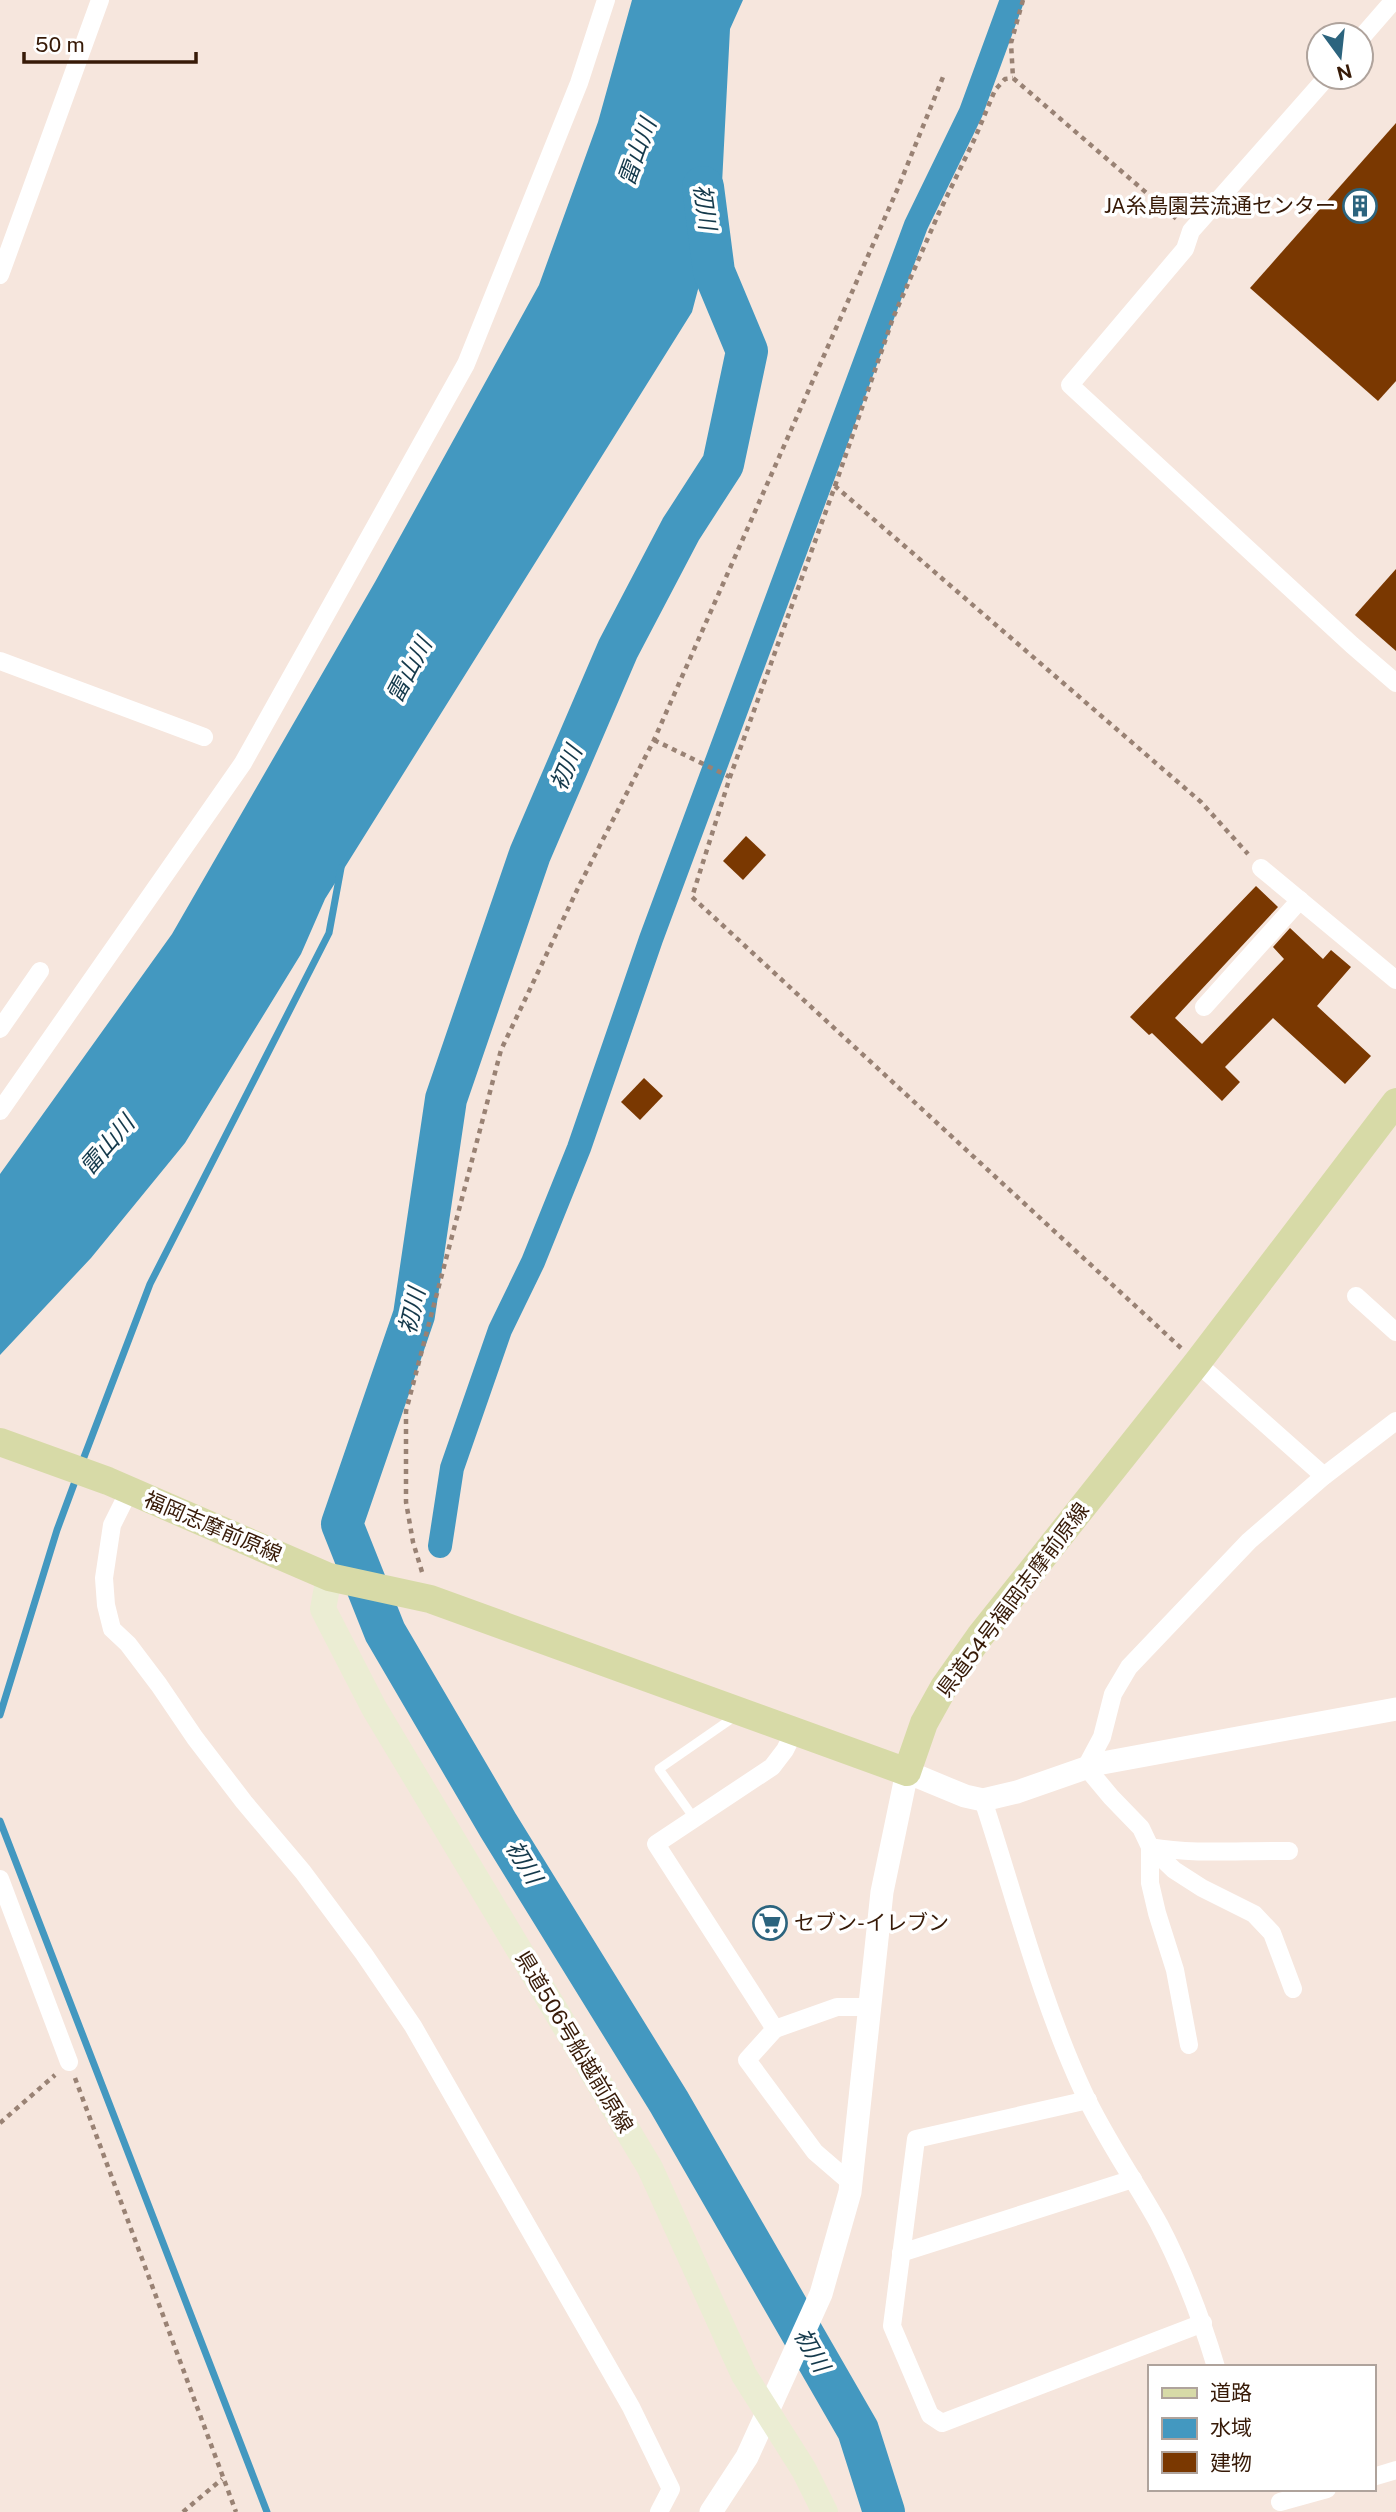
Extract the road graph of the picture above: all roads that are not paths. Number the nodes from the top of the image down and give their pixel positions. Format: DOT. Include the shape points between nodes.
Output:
graph roads {
  1 [pos="100,0"];
  2 [pos="606,0"];
  3 [pos="1394,0"];
  4 [pos="1375,22"];
  5 [pos="1314,91"];
  6 [pos="0,275"];
  7 [pos="0,661"];
  8 [pos="1396,683"];
  9 [pos="204,737"];
  10 [pos="1261,868"];
  11 [pos="1300,900"];
  12 [pos="40,971"];
  13 [pos="1396,981"];
  14 [pos="1204,1007"];
  15 [pos="0,1029"];
  16 [pos="1396,1102"];
  17 [pos="0,1111"];
  18 [pos="1356,1296"];
  19 [pos="1396,1332"];
  20 [pos="1197,1363"];
  21 [pos="1396,1421"];
  22 [pos="0,1442"];
  23 [pos="1324,1476"];
  24 [pos="118,1486"];
  25 [pos="329,1577"];
  26 [pos="1396,1709"];
  27 [pos="741,1712"];
  28 [pos="795,1730"];
  29 [pos="1086,1767"];
  30 [pos="907,1772"];
  31 [pos="983,1800"];
  32 [pos="694,1818"];
  33 [pos="1150,1847"];
  34 [pos="1289,1851"];
  35 [pos="0,1879"];
  36 [pos="1293,1989"];
  37 [pos="869,2007"];
  38 [pos="775,2029"];
  39 [pos="1189,2045"];
  40 [pos="69,2062"];
  41 [pos="1088,2100"];
  42 [pos="1133,2179"];
  43 [pos="850,2188"];
  44 [pos="901,2253"];
  45 [pos="1203,2323"];
  46 [pos="1215,2365"];
  47 [pos="767,2411"];
  48 [pos="1396,2470"];
  49 [pos="1375,2476"];
  50 [pos="1319,2491"];
  51 [pos="1278,2501"];
  52 [pos="659,2512"];
  53 [pos="711,2512"];
  54 [pos="825,2512"];
  1 -- 6 [label="street"];
  2 -- 17 [label="street" via="579,83 459,376 243,763"];
  3 -- 4 [label="street"];
  5 -- 8 [label="street" via="1191,231 1185,249 1070,384"];
  7 -- 9 [label="street"];
  10 -- 11 [label="street"];
  11 -- 13 [label="street"];
  11 -- 14 [label="street"];
  12 -- 15 [label="street"];
  16 -- 20 [label="main road, 県道54号福岡志摩前原線"];
  18 -- 19 [label="street"];
  20 -- 23 [label="street"];
  20 -- 30 [label="main road, 県道54号福岡志摩前原線" via="980,1636 924,1723"];
  21 -- 23 [label="street"];
  22 -- 24 [label="main road, 福岡志摩前原線"];
  23 -- 29 [label="street" via="1250,1541 1129,1667 1113,1694 1102,1737"];
  24 -- 25 [label="main road, 福岡志摩前原線"];
  24 -- 52 [label="street" via="104,1578 113,1629 303,1872 413,2026 631,2407 671,2489"];
  25 -- 27 [label="main road, 福岡志摩前原線" via="430,1599"];
  25 -- 47 [label="main road, 県道506号船越前原線" via="323,1609 374,1708 650,2168 744,2375"];
  26 -- 29 [label="street"];
  27 -- 28 [label="main road"];
  27 -- 32 [label="lane" via="659,1769"];
  28 -- 30 [label="main road"];
  28 -- 32 [label="street" via="772,1767"];
  29 -- 31 [label="street"];
  29 -- 33 [label="street" via="1141,1828"];
  30 -- 31 [label="street"];
  30 -- 37 [label="street" via="882,1892"];
  31 -- 41 [label="street" via="1015,1909"];
  32 -- 38 [label="street" via="656,1844"];
  33 -- 34 [label="street" via="1225,1853"];
  33 -- 36 [label="street" via="1184,1876 1254,1914 1272,1933"];
  33 -- 39 [label="street" via="1150,1883 1175,1970"];
  35 -- 40 [label="street"];
  37 -- 38 [label="street" via="838,2007"];
  37 -- 43 [label="street"];
  38 -- 43 [label="street" via="747,2060 815,2152"];
  41 -- 42 [label="street"];
  41 -- 44 [label="street" via="916,2139"];
  42 -- 44 [label="street"];
  42 -- 45 [label="street" via="1160,2226"];
  43 -- 47 [label="street" via="821,2294"];
  44 -- 45 [label="street" via="892,2326 930,2415 942,2423"];
  45 -- 46 [label="street"];
  47 -- 53 [label="street" via="747,2457"];
  47 -- 54 [label="main road, 県道506号船越前原線"];
  48 -- 49 [label="street"];
  50 -- 51 [label="street"];
}
